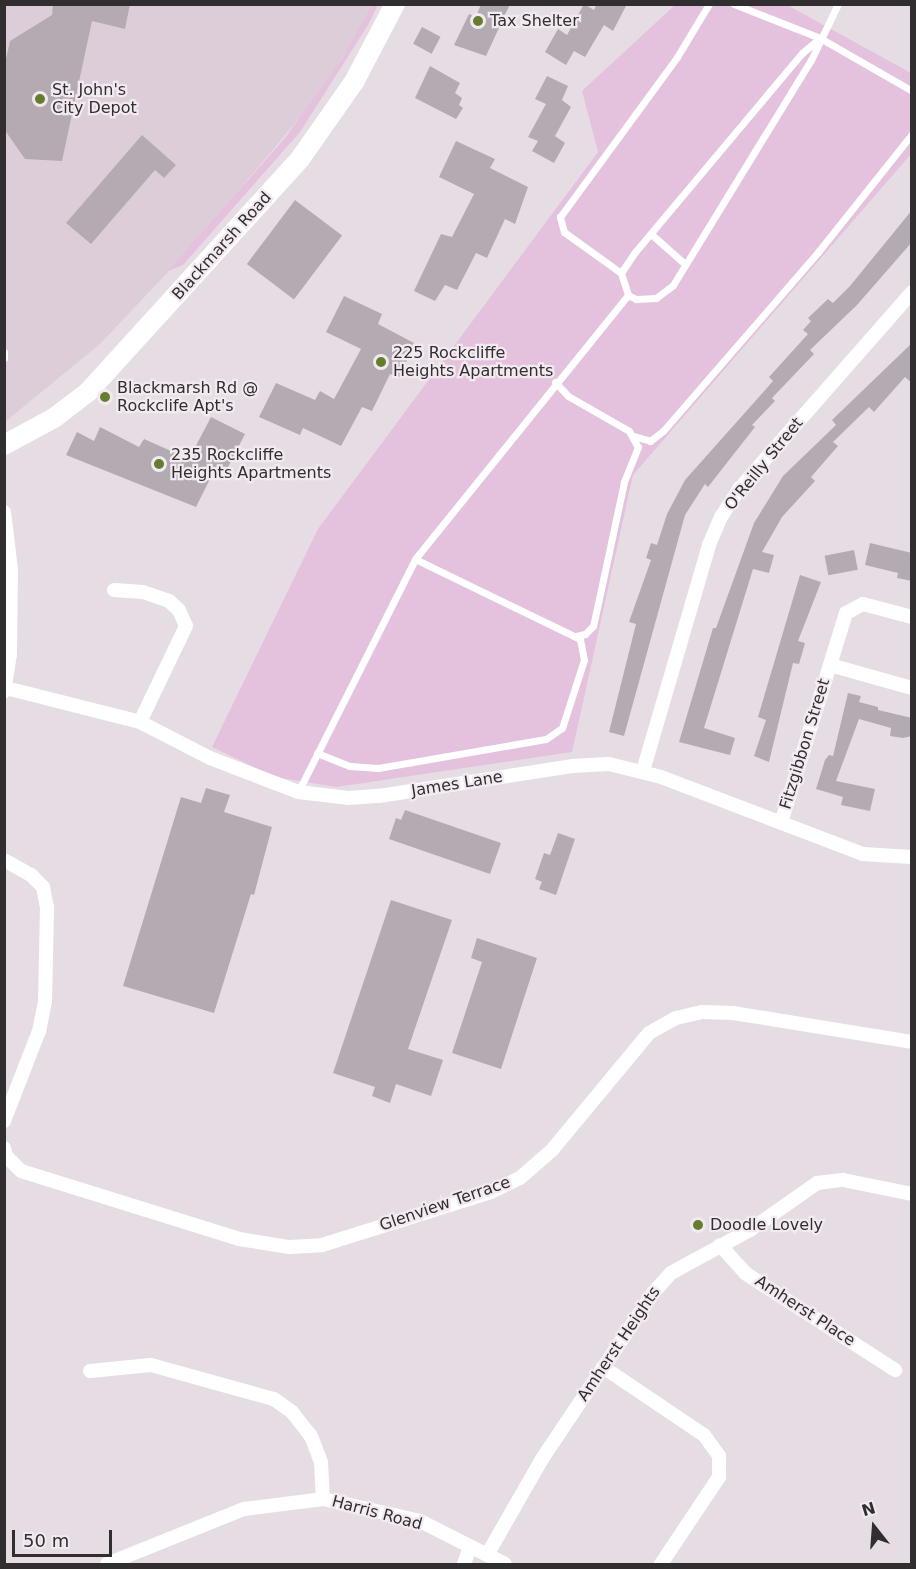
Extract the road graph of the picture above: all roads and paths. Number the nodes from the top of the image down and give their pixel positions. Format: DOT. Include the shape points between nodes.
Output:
graph roads {
  1 [pos="394,4"];
  2 [pos="709,4"];
  3 [pos="734,4"];
  4 [pos="838,4"];
  5 [pos="820,38"];
  6 [pos="912,91"];
  7 [pos="912,134"];
  8 [pos="651,234"];
  9 [pos="685,264"];
  10 [pos="621,273"];
  11 [pos="912,292"];
  12 [pos="628,294"];
  13 [pos="4,352"];
  14 [pos="4,358"];
  15 [pos="555,382"];
  16 [pos="634,435"];
  17 [pos="4,445"];
  18 [pos="4,512"];
  19 [pos="415,559"];
  20 [pos="114,590"];
  21 [pos="912,617"];
  22 [pos="576,636"];
  23 [pos="830,665"];
  24 [pos="912,688"];
  25 [pos="5,690"];
  26 [pos="140,722"];
  27 [pos="317,753"];
  28 [pos="644,771"];
  29 [pos="298,792"];
  30 [pos="781,823"];
  31 [pos="912,856"];
  32 [pos="4,860"];
  33 [pos="912,1042"];
  34 [pos="4,1120"];
  35 [pos="4,1148"];
  36 [pos="912,1194"];
  37 [pos="720,1245"];
  38 [pos="603,1368"];
  39 [pos="895,1370"];
  40 [pos="90,1371"];
  41 [pos="323,1499"];
  42 [pos="470,1548"];
  43 [pos="487,1555"];
  44 [pos="107,1564"];
  45 [pos="464,1564"];
  46 [pos="505,1564"];
  47 [pos="661,1564"];
  1 -- 17 [label="street, Blackmarsh Road" via="354,82 300,159 87,392 54,418"];
  2 -- 10 [label="lane" via="677,57 560,217 564,232"];
  3 -- 5 [label="lane"];
  4 -- 5 [label="lane"];
  5 -- 6 [label="lane"];
  5 -- 8 [label="lane" via="802,53"];
  5 -- 9 [label="lane" via="811,60"];
  7 -- 16 [label="lane" via="818,252 663,431 650,441"];
  8 -- 9 [label="lane"];
  8 -- 10 [label="lane"];
  9 -- 12 [label="lane" via="673,285 656,298 636,299"];
  10 -- 12 [label="lane"];
  11 -- 28 [label="street, O'Reilly Street" via="740,488 721,517 709,546"];
  12 -- 15 [label="lane"];
  13 -- 14 [label="lane"];
  15 -- 16 [label="lane" via="567,396"];
  15 -- 19 [label="lane"];
  16 -- 22 [label="lane" via="637,452 624,482 593,626"];
  18 -- 25 [label="street" via="11,570 10,654"];
  19 -- 22 [label="lane"];
  19 -- 27 [label="lane"];
  20 -- 26 [label="street" via="143,592 170,601 186,626"];
  21 -- 23 [label="street, Fitzgibbon Street" via="868,604 853,606 844,617"];
  22 -- 27 [label="lane" via="583,646 584,660 567,720 555,735 378,768 350,766"];
  23 -- 24 [label="street, Fitzgibbon Street"];
  23 -- 30 [label="street, Fitzgibbon Street"];
  25 -- 26 [label="street, James Lane"];
  26 -- 29 [label="street, James Lane" via="210,758"];
  27 -- 29 [label="lane"];
  28 -- 29 [label="street, James Lane" via="596,764 379,796 348,798"];
  28 -- 30 [label="street, James Lane"];
  30 -- 31 [label="street, James Lane" via="863,854"];
  32 -- 34 [label="street" via="43,887 47,907 45,1001 39,1031"];
  33 -- 35 [label="street, Glenview Terrace" via="733,1013 702,1012 676,1018 649,1033 552,1150 519,1178 491,1192 322,1245 289,1247 239,1239 21,1171 6,1156"];
  36 -- 37 [label="street, Amherst Heights" via="849,1180 824,1181"];
  37 -- 38 [label="street, Amherst Heights" via="686,1262 664,1279"];
  37 -- 39 [label="street, Amherst Place" via="746,1273"];
  38 -- 43 [label="street, Amherst Heights" via="529,1480"];
  38 -- 47 [label="street" via="704,1435 719,1456 719,1477"];
  40 -- 41 [label="street" via="151,1365 274,1399 292,1412 311,1436 321,1462"];
  41 -- 42 [label="street, Harris Road" via="420,1521"];
  41 -- 44 [label="street, Harris Road" via="243,1509"];
  42 -- 43 [label="street, Harris Road"];
  42 -- 45 [label="street"];
  43 -- 46 [label="street, Harris Road"];
}
